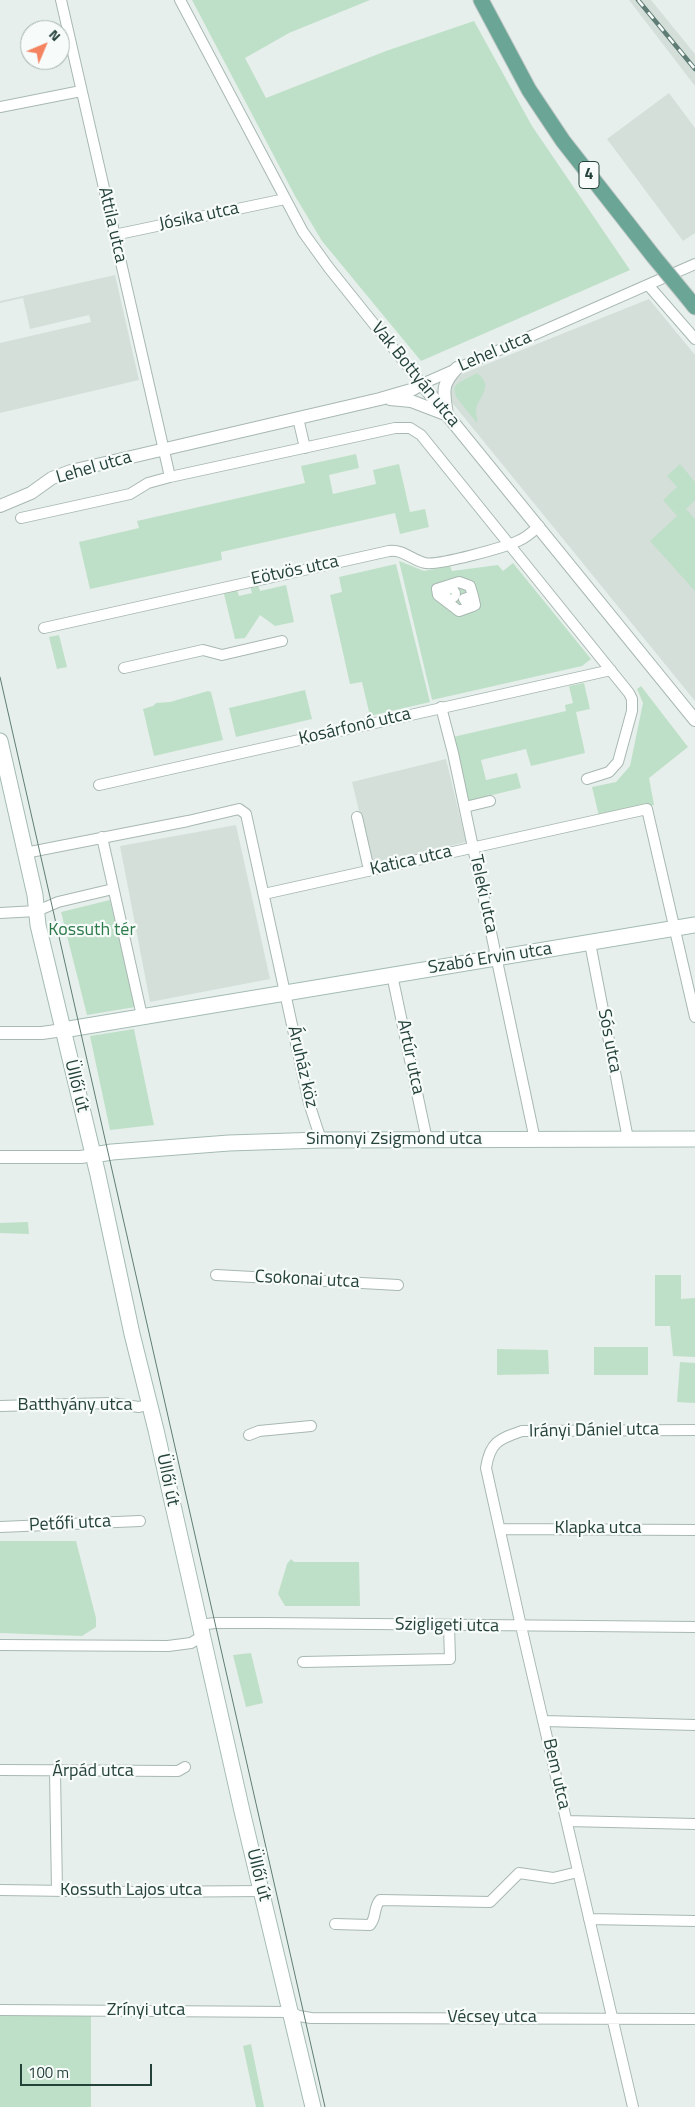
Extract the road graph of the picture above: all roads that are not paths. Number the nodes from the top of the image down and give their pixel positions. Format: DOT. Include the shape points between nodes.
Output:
graph roads {
  1 [pos="61,0"];
  2 [pos="180,0"];
  3 [pos="481,0"];
  4 [pos="81,91"];
  5 [pos="0,107"];
  6 [pos="285,199"];
  7 [pos="114,235"];
  8 [pos="690,266"];
  9 [pos="649,286"];
  10 [pos="691,302"];
  11 [pos="695,339"];
  12 [pos="457,368"];
  13 [pos="422,384"];
  14 [pos="380,399"];
  15 [pos="447,415"];
  16 [pos="298,418"];
  17 [pos="305,448"];
  18 [pos="163,450"];
  19 [pos="170,477"];
  20 [pos="0,506"];
  21 [pos="21,518"];
  22 [pos="539,526"];
  23 [pos="510,545"];
  24 [pos="455,608"];
  25 [pos="44,628"];
  26 [pos="282,641"];
  27 [pos="124,668"];
  28 [pos="611,670"];
  29 [pos="441,707"];
  30 [pos="695,720"];
  31 [pos="0,741"];
  32 [pos="588,779"];
  33 [pos="99,785"];
  34 [pos="490,801"];
  35 [pos="465,807"];
  36 [pos="357,817"];
  37 [pos="102,837"];
  38 [pos="473,847"];
  39 [pos="25,853"];
  40 [pos="370,870"];
  41 [pos="113,889"];
  42 [pos="264,894"];
  43 [pos="36,911"];
  44 [pos="0,913"];
  45 [pos="695,925"];
  46 [pos="674,928"];
  47 [pos="590,943"];
  48 [pos="496,959"];
  49 [pos="392,975"];
  50 [pos="286,993"];
  51 [pos="142,1016"];
  52 [pos="695,1017"];
  53 [pos="63,1030"];
  54 [pos="0,1033"];
  55 [pos="695,1139"];
  56 [pos="321,1140"];
  57 [pos="428,1140"];
  58 [pos="536,1140"];
  59 [pos="628,1140"];
  60 [pos="93,1155"];
  61 [pos="0,1157"];
  62 [pos="216,1275"];
  63 [pos="398,1285"];
  64 [pos="150,1404"];
  65 [pos="0,1406"];
  66 [pos="311,1426"];
  67 [pos="695,1430"];
  68 [pos="249,1436"];
  69 [pos="495,1443"];
  70 [pos="140,1521"];
  71 [pos="0,1527"];
  72 [pos="500,1529"];
  73 [pos="695,1530"];
  74 [pos="449,1626"];
  75 [pos="521,1626"];
  76 [pos="695,1628"];
  77 [pos="200,1631"];
  78 [pos="0,1645"];
  79 [pos="303,1662"];
  80 [pos="544,1721"];
  81 [pos="695,1725"];
  82 [pos="185,1767"];
  83 [pos="0,1770"];
  84 [pos="55,1772"];
  85 [pos="567,1821"];
  86 [pos="695,1824"];
  87 [pos="578,1872"];
  88 [pos="0,1890"];
  89 [pos="57,1891"];
  90 [pos="262,1891"];
  91 [pos="590,1919"];
  92 [pos="695,1921"];
  93 [pos="336,1924"];
  94 [pos="0,2010"];
  95 [pos="291,2012"];
  96 [pos="695,2019"];
  97 [pos="612,2020"];
  98 [pos="312,2107"];
  99 [pos="633,2107"];
  1 -- 4 [label="street, Attila utca"];
  2 -- 6 [label="street, Vak Bottyán utca"];
  3 -- 10 [label="main road, 4, bridge" via="529,90 563,141"];
  4 -- 5 [label="street"];
  4 -- 7 [label="street, Attila utca"];
  6 -- 7 [label="street, Jósika utca"];
  6 -- 13 [label="street, Vak Bottyán utca" via="311,244"];
  7 -- 18 [label="street, Attila utca"];
  8 -- 9 [label="street, Lehel utca"];
  9 -- 11 [label="street"];
  9 -- 12 [label="street, Lehel utca"];
  12 -- 13 [label="street, Lehel utca"];
  12 -- 15 [label="street" via="444,384"];
  13 -- 14 [label="street, Lehel utca"];
  13 -- 15 [label="street, Vak Bottyán utca"];
  14 -- 15 [label="street" via="411,401"];
  14 -- 16 [label="street, Lehel utca"];
  15 -- 22 [label="street, Vak Bottyán utca"];
  16 -- 17 [label="street"];
  16 -- 18 [label="street, Lehel utca"];
  17 -- 19 [label="street, Lehel utca"];
  17 -- 23 [label="street, Lehel utca" via="395,428 410,428 421,435"];
  18 -- 19 [label="street"];
  18 -- 20 [label="street, Lehel utca" via="71,471"];
  19 -- 21 [label="street, Lehel utca" via="148,483 130,494"];
  22 -- 23 [label="street, Eötvös utca"];
  22 -- 30 [label="street, Vak Bottyán utca"];
  23 -- 25 [label="street, Eötvös utca" via="427,564 397,550 389,551"];
  23 -- 28 [label="street"];
  24 -- 24 [label="street" via="459,599 459,611"];
  26 -- 27 [label="street" via="222,655 203,650"];
  28 -- 29 [label="street, Kosárfonó utca"];
  28 -- 32 [label="street" via="629,693 632,711 618,762 609,772"];
  29 -- 33 [label="street, Kosárfonó utca"];
  29 -- 35 [label="street, Teleki utca"];
  31 -- 39 [label="main road, Üllői út"];
  34 -- 35 [label="street"];
  35 -- 38 [label="street, Teleki utca"];
  36 -- 40 [label="street"];
  37 -- 39 [label="street"];
  37 -- 41 [label="street"];
  37 -- 42 [label="street" via="239,809 246,814"];
  38 -- 40 [label="street, Katica utca"];
  38 -- 46 [label="street, Katica utca" via="647,809"];
  38 -- 48 [label="street, Teleki utca"];
  39 -- 43 [label="main road, Üllői út"];
  40 -- 42 [label="street, Katica utca"];
  41 -- 43 [label="street" via="58,902"];
  41 -- 51 [label="street"];
  42 -- 50 [label="street"];
  43 -- 44 [label="street"];
  43 -- 53 [label="main road, Üllői út"];
  45 -- 46 [label="main road, Szabó Ervin utca"];
  46 -- 47 [label="main road, Szabó Ervin utca"];
  46 -- 52 [label="street"];
  47 -- 48 [label="main road, Szabó Ervin utca"];
  47 -- 59 [label="street, Sós utca"];
  48 -- 49 [label="main road, Szabó Ervin utca"];
  48 -- 58 [label="street, Teleki utca"];
  49 -- 50 [label="main road, Szabó Ervin utca"];
  49 -- 57 [label="street, Artúr utca"];
  50 -- 51 [label="main road"];
  50 -- 56 [label="street, Áruház köz"];
  51 -- 53 [label="main road"];
  53 -- 54 [label="street"];
  53 -- 60 [label="main road, Üllői út"];
  55 -- 59 [label="main road, Simonyi Zsigmond utca"];
  56 -- 57 [label="main road, Simonyi Zsigmond utca"];
  56 -- 60 [label="main road, Simonyi Zsigmond utca" via="229,1143"];
  57 -- 58 [label="main road, Simonyi Zsigmond utca"];
  58 -- 59 [label="main road, Simonyi Zsigmond utca"];
  60 -- 61 [label="street"];
  60 -- 64 [label="main road, Üllői út"];
  62 -- 63 [label="street, Csokonai utca"];
  64 -- 65 [label="street, Batthyány utca" via="138,1407 111,1403"];
  64 -- 77 [label="main road, Üllői út"];
  66 -- 68 [label="street" via="259,1431"];
  67 -- 69 [label="street, Irányi Dániel utca" via="531,1430 503,1437"];
  69 -- 72 [label="street, Bem utca" via="486,1468"];
  70 -- 71 [label="street, Petőfi utca"];
  72 -- 73 [label="street, Klapka utca"];
  72 -- 75 [label="street, Bem utca"];
  74 -- 75 [label="street, Szigligeti utca"];
  74 -- 77 [label="street, Szigligeti utca" via="223,1623"];
  74 -- 79 [label="street" via="450,1659"];
  75 -- 76 [label="street, Szigligeti utca"];
  75 -- 80 [label="street, Bem utca"];
  77 -- 78 [label="street, Szigligeti utca" via="191,1643 168,1646"];
  77 -- 90 [label="main road, Üllői út"];
  80 -- 81 [label="street"];
  80 -- 85 [label="street, Bem utca"];
  82 -- 84 [label="street, Árpád utca" via="178,1771"];
  83 -- 84 [label="street, Árpád utca"];
  84 -- 89 [label="street"];
  85 -- 86 [label="street"];
  85 -- 87 [label="street, Bem utca"];
  87 -- 91 [label="street, Bem utca"];
  87 -- 93 [label="street" via="553,1878 519,1873 490,1902 380,1900 370,1924"];
  88 -- 89 [label="street, Kossuth Lajos utca"];
  89 -- 90 [label="street, Kossuth Lajos utca"];
  90 -- 95 [label="main road, Üllői út"];
  91 -- 92 [label="street"];
  91 -- 97 [label="street, Bem utca"];
  94 -- 95 [label="street, Zrínyi utca"];
  95 -- 97 [label="street, Vécsey utca" via="304,2018"];
  95 -- 98 [label="main road, Üllői út"];
  96 -- 97 [label="street, Vécsey utca"];
  97 -- 99 [label="street, Bem utca"];
}
